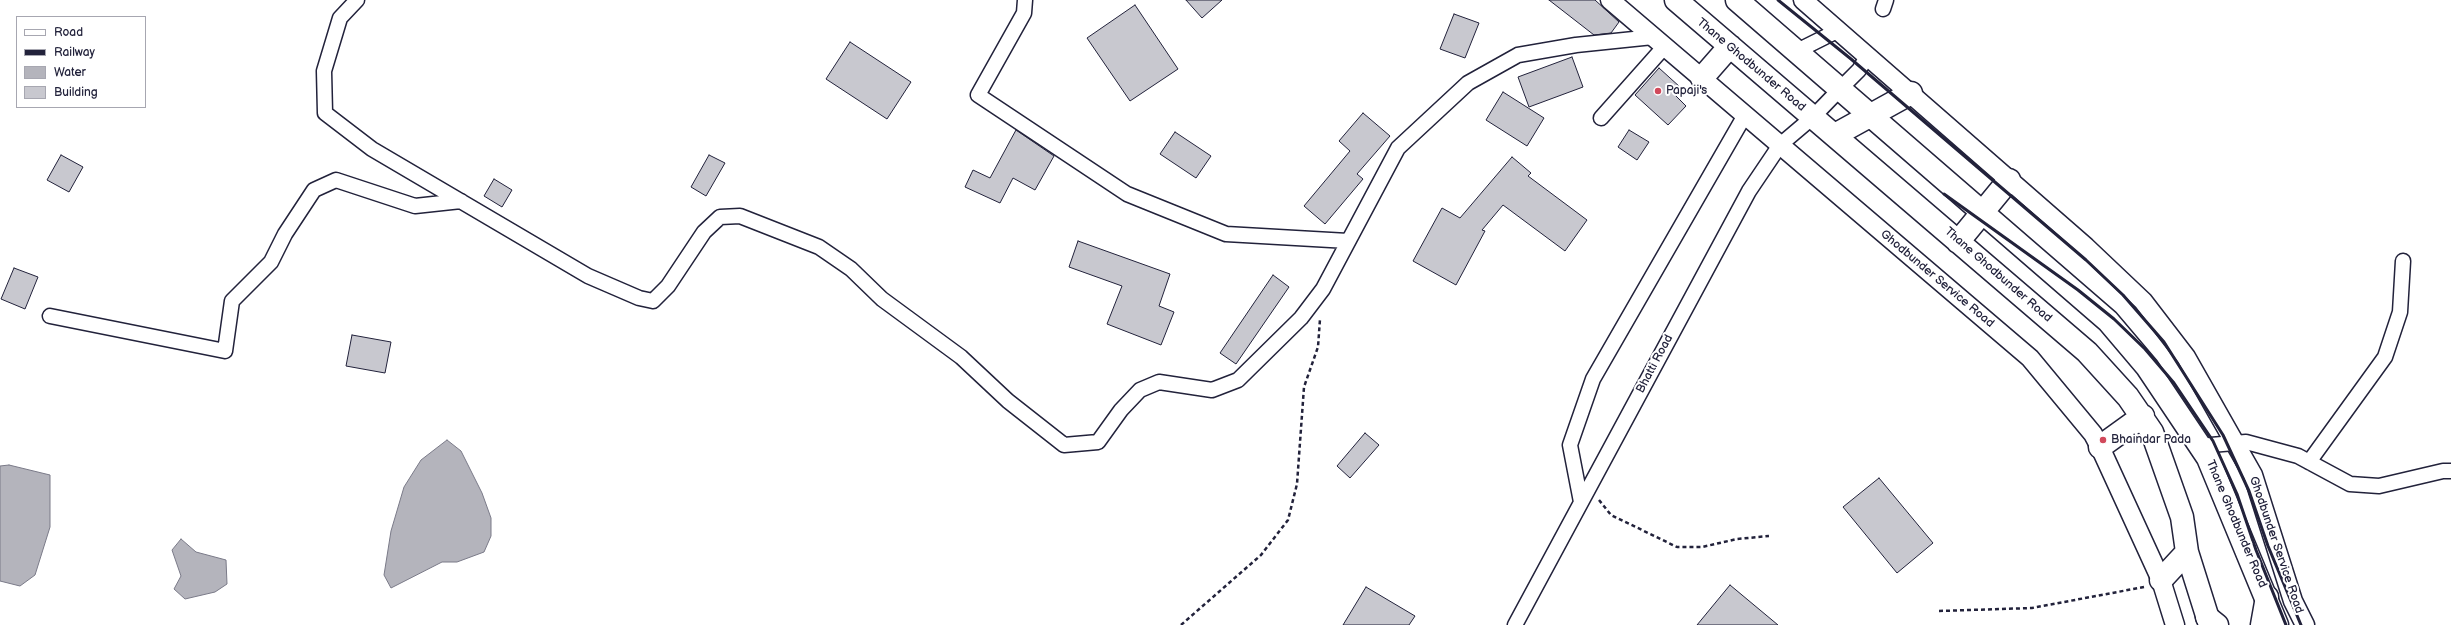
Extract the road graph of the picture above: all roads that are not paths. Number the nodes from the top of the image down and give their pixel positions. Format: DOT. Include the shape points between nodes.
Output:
graph roads {
  1 [pos="357,0"];
  2 [pos="1025,0"];
  3 [pos="1610,0"];
  4 [pos="1676,0"];
  5 [pos="1737,0"];
  6 [pos="1803,0"];
  7 [pos="1839,30"];
  8 [pos="1659,41"];
  9 [pos="1730,46"];
  10 [pos="1797,51"];
  11 [pos="1868,55"];
  12 [pos="1702,78"];
  13 [pos="1841,88"];
  14 [pos="1911,94"];
  15 [pos="1745,115"];
  16 [pos="1872,115"];
  17 [pos="1813,117"];
  18 [pos="1601,118"];
  19 [pos="1834,136"];
  20 [pos="1780,145"];
  21 [pos="2009,180"];
  22 [pos="461,201"];
  23 [pos="1982,213"];
  24 [pos="1348,241"];
  25 [pos="1958,242"];
  26 [pos="2403,261"];
  27 [pos="50,316"];
  28 [pos="2142,416"];
  29 [pos="2235,443"];
  30 [pos="2199,446"];
  31 [pos="2100,447"];
  32 [pos="2309,462"];
  33 [pos="2451,471"];
  34 [pos="1581,502"];
  35 [pos="2187,552"];
  36 [pos="2161,580"];
  37 [pos="2267,597"];
  38 [pos="2211,622"];
  39 [pos="1515,625"];
  40 [pos="2175,625"];
  41 [pos="2262,625"];
  42 [pos="2277,625"];
  43 [pos="2305,625"];
  1 -- 22 [label="street" via="340,18 324,71 325,113 372,149"];
  2 -- 24 [label="street" via="1024,13 978,95 1127,194 1226,234"];
  3 -- 8 [label="street, Ghodbunder Service Road"];
  4 -- 9 [label="main road, Thane Ghodbunder Road"];
  5 -- 10 [label="main road, Thane Ghodbunder Road"];
  6 -- 7 [label="street, Ghodbunder Service Road"];
  7 -- 10 [label="street"];
  7 -- 11 [label="street, Ghodbunder Service Road"];
  8 -- 12 [label="street, Ghodbunder Service Road"];
  8 -- 18 [label="street"];
  8 -- 24 [label="street" via="1576,45 1518,55 1468,83 1398,148"];
  9 -- 12 [label="main road"];
  9 -- 17 [label="main road, Thane Ghodbunder Road"];
  10 -- 13 [label="main road, Thane Ghodbunder Road"];
  11 -- 13 [label="street, Bhatti Road" via="1859,70"];
  11 -- 14 [label="street, Ghodbunder Service Road"];
  12 -- 15 [label="street, Ghodbunder Service Road"];
  13 -- 16 [label="main road, Thane Ghodbunder Road"];
  13 -- 17 [label="street, Bhatti Road"];
  14 -- 16 [label="main road"];
  14 -- 21 [label="street, Ghodbunder Service Road"];
  15 -- 20 [label="street, Ghodbunder Service Road"];
  15 -- 34 [label="street" via="1593,379 1570,445"];
  16 -- 19 [label="main road"];
  16 -- 23 [label="main road, Thane Ghodbunder Road"];
  17 -- 19 [label="main road, Thane Ghodbunder Road"];
  17 -- 20 [label="street, Bhatti Road"];
  19 -- 25 [label="main road, Thane Ghodbunder Road"];
  20 -- 31 [label="street, Ghodbunder Service Road" via="2030,358 2093,434"];
  20 -- 34 [label="street, Bhatti Road" via="1748,191"];
  21 -- 23 [label="main road"];
  21 -- 29 [label="street, Ghodbunder Service Road" via="2143,301 2186,357"];
  22 -- 24 [label="street" via="588,276 618,291 653,301 668,286 704,232 720,217 740,216 819,246 851,269 882,299 961,357 1008,401 1064,445 1098,442 1121,410 1140,390 1159,382 1212,390 1238,380 1301,318 1323,289"];
  22 -- 27 [label="street" via="415,206 336,180 314,190 285,234 271,262 232,301 226,351"];
  23 -- 25 [label="main road"];
  23 -- 30 [label="main road, Thane Ghodbunder Road" via="2108,321 2147,367"];
  25 -- 28 [label="main road, Thane Ghodbunder Road" via="2087,352"];
  26 -- 32 [label="street" via="2400,312 2384,357"];
  28 -- 31 [label="main road"];
  28 -- 35 [label="main road, Thane Ghodbunder Road" via="2152,432 2182,517"];
  29 -- 30 [label="street"];
  29 -- 32 [label="street" via="2246,442 2298,456"];
  29 -- 43 [label="street, Ghodbunder Service Road" via="2253,475 2293,601"];
  30 -- 37 [label="main road, Thane Ghodbunder Road" via="2208,458"];
  31 -- 36 [label="street, Ghodbunder Service Road"];
  32 -- 33 [label="street" via="2350,484 2379,486"];
  34 -- 39 [label="street, Bhatti Road"];
  35 -- 36 [label="main road"];
  35 -- 38 [label="main road, Thane Ghodbunder Road"];
  36 -- 40 [label="street, Ghodbunder Service Road"];
  37 -- 41 [label="main road"];
  37 -- 42 [label="main road, Thane Ghodbunder Road"];
}
